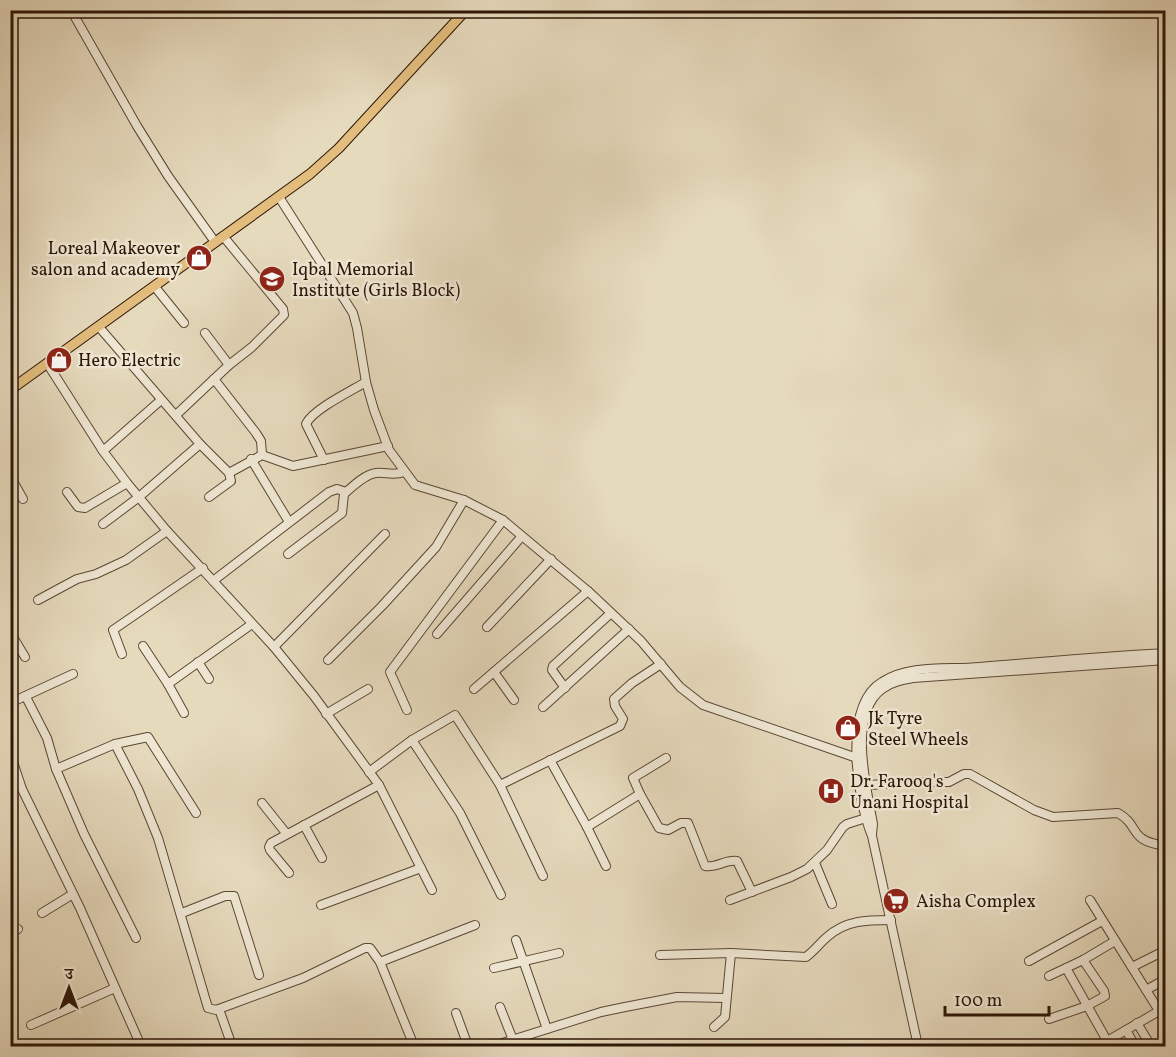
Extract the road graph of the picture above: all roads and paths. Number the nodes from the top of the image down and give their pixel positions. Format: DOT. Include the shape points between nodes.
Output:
graph roads {
  1 [pos="71,10"];
  2 [pos="466,10"];
  3 [pos="279,197"];
  4 [pos="219,239"];
  5 [pos="155,287"];
  6 [pos="184,323"];
  7 [pos="99,327"];
  8 [pos="205,333"];
  9 [pos="47,363"];
  10 [pos="229,365"];
  11 [pos="214,379"];
  12 [pos="366,382"];
  13 [pos="10,390"];
  14 [pos="161,400"];
  15 [pos="176,415"];
  16 [pos="201,444"];
  17 [pos="388,446"];
  18 [pos="103,451"];
  19 [pos="262,454"];
  20 [pos="251,459"];
  21 [pos="324,460"];
  22 [pos="404,472"];
  23 [pos="229,473"];
  24 [pos="10,477"];
  25 [pos="127,483"];
  26 [pos="67,492"];
  27 [pos="346,492"];
  28 [pos="208,496"];
  29 [pos="139,497"];
  30 [pos="23,499"];
  31 [pos="464,500"];
  32 [pos="503,520"];
  33 [pos="289,522"];
  34 [pos="103,524"];
  35 [pos="167,531"];
  36 [pos="385,534"];
  37 [pos="522,537"];
  38 [pos="288,554"];
  39 [pos="551,559"];
  40 [pos="203,568"];
  41 [pos="213,581"];
  42 [pos="588,591"];
  43 [pos="38,600"];
  44 [pos="611,613"];
  45 [pos="252,624"];
  46 [pos="487,627"];
  47 [pos="629,629"];
  48 [pos="10,632"];
  49 [pos="437,634"];
  50 [pos="143,646"];
  51 [pos="274,647"];
  52 [pos="1166,653"];
  53 [pos="122,654"];
  54 [pos="25,657"];
  55 [pos="328,660"];
  56 [pos="1166,660"];
  57 [pos="198,662"];
  58 [pos="662,664"];
  59 [pos="1025,665"];
  60 [pos="494,672"];
  61 [pos="73,674"];
  62 [pos="905,676"];
  63 [pos="208,679"];
  64 [pos="168,684"];
  65 [pos="565,688"];
  66 [pos="368,689"];
  67 [pos="474,689"];
  68 [pos="26,697"];
  69 [pos="514,700"];
  70 [pos="10,703"];
  71 [pos="543,707"];
  72 [pos="407,710"];
  73 [pos="184,713"];
  74 [pos="326,714"];
  75 [pos="412,740"];
  76 [pos="115,744"];
  77 [pos="10,753"];
  78 [pos="666,758"];
  79 [pos="857,758"];
  80 [pos="550,760"];
  81 [pos="56,769"];
  82 [pos="369,772"];
  83 [pos="379,785"];
  84 [pos="500,785"];
  85 [pos="863,786"];
  86 [pos="640,794"];
  87 [pos="262,803"];
  88 [pos="196,813"];
  89 [pos="866,818"];
  90 [pos="304,825"];
  91 [pos="587,827"];
  92 [pos="286,834"];
  93 [pos="872,836"];
  94 [pos="1166,846"];
  95 [pos="322,858"];
  96 [pos="814,862"];
  97 [pos="606,866"];
  98 [pos="421,868"];
  99 [pos="289,873"];
  100 [pos="543,876"];
  101 [pos="432,890"];
  102 [pos="752,892"];
  103 [pos="73,894"];
  104 [pos="501,896"];
  105 [pos="730,900"];
  106 [pos="1090,900"];
  107 [pos="832,904"];
  108 [pos="321,905"];
  109 [pos="42,913"];
  110 [pos="182,914"];
  111 [pos="891,920"];
  112 [pos="1102,921"];
  113 [pos="475,925"];
  114 [pos="136,938"];
  115 [pos="516,940"];
  116 [pos="1115,941"];
  117 [pos="1166,950"];
  118 [pos="559,953"];
  119 [pos="731,953"];
  120 [pos="660,955"];
  121 [pos="1083,960"];
  122 [pos="524,961"];
  123 [pos="1029,961"];
  124 [pos="380,962"];
  125 [pos="1132,967"];
  126 [pos="494,968"];
  127 [pos="1066,968"];
  128 [pos="259,975"];
  129 [pos="1049,976"];
  130 [pos="1166,979"];
  131 [pos="115,988"];
  132 [pos="1146,990"];
  133 [pos="726,998"];
  134 [pos="1087,1006"];
  135 [pos="500,1007"];
  136 [pos="219,1009"];
  137 [pos="1162,1009"];
  138 [pos="456,1013"];
  139 [pos="1049,1019"];
  140 [pos="1166,1022"];
  141 [pos="1137,1023"];
  142 [pos="31,1025"];
  143 [pos="714,1027"];
  144 [pos="547,1029"];
  145 [pos="1126,1030"];
  146 [pos="513,1040"];
  147 [pos="1108,1044"];
  148 [pos="140,1046"];
  149 [pos="232,1047"];
  150 [pos="414,1047"];
  151 [pos="468,1047"];
  152 [pos="493,1047"];
  153 [pos="918,1047"];
  154 [pos="1136,1047"];
  155 [pos="1150,1047"];
  1 -- 4 [label="street" via="168,176"];
  2 -- 3 [label="main road" via="339,148"];
  3 -- 4 [label="main road"];
  3 -- 12 [label="street" via="353,313"];
  4 -- 5 [label="main road"];
  4 -- 10 [label="street" via="284,313 281,320"];
  5 -- 6 [label="street"];
  5 -- 7 [label="main road"];
  7 -- 9 [label="main road"];
  7 -- 14 [label="street"];
  8 -- 10 [label="street"];
  9 -- 13 [label="main road"];
  9 -- 18 [label="street"];
  10 -- 11 [label="street"];
  11 -- 15 [label="street"];
  11 -- 19 [label="street" via="256,433"];
  12 -- 17 [label="street"];
  12 -- 21 [label="street" via="307,421"];
  14 -- 15 [label="street"];
  14 -- 18 [label="street"];
  15 -- 16 [label="street"];
  16 -- 23 [label="street"];
  16 -- 29 [label="street"];
  17 -- 21 [label="street"];
  17 -- 22 [label="street"];
  18 -- 25 [label="street"];
  19 -- 20 [label="street"];
  19 -- 21 [label="street" via="293,466"];
  20 -- 23 [label="street"];
  20 -- 33 [label="street"];
  22 -- 27 [label="street" via="371,474"];
  22 -- 31 [label="street" via="415,485"];
  23 -- 28 [label="street" via="231,482"];
  24 -- 30 [label="street"];
  25 -- 26 [label="street" via="85,508 78,507"];
  25 -- 29 [label="street"];
  27 -- 33 [label="street" via="329,492"];
  27 -- 38 [label="street" via="342,513"];
  29 -- 34 [label="street"];
  29 -- 35 [label="street"];
  31 -- 32 [label="street"];
  31 -- 55 [label="street" via="436,547"];
  32 -- 37 [label="street"];
  32 -- 72 [label="street" via="390,672"];
  33 -- 41 [label="street"];
  35 -- 40 [label="street"];
  35 -- 43 [label="street" via="126,560"];
  36 -- 51 [label="street"];
  37 -- 39 [label="street"];
  37 -- 49 [label="street"];
  39 -- 42 [label="street"];
  39 -- 46 [label="street"];
  40 -- 41 [label="street"];
  40 -- 53 [label="street" via="113,630"];
  41 -- 45 [label="street"];
  42 -- 44 [label="street"];
  42 -- 60 [label="street"];
  44 -- 47 [label="street"];
  44 -- 65 [label="street" via="553,666"];
  45 -- 51 [label="street"];
  45 -- 57 [label="street"];
  47 -- 58 [label="street"];
  47 -- 65 [label="street"];
  48 -- 54 [label="street"];
  50 -- 64 [label="street"];
  51 -- 74 [label="street"];
  52 -- 59 [label="street"];
  56 -- 59 [label="street"];
  57 -- 63 [label="street"];
  57 -- 64 [label="street"];
  58 -- 79 [label="street" via="680,687 703,705"];
  58 -- 80 [label="street" via="614,699 622,719 620,726"];
  59 -- 62 [label="street"];
  60 -- 67 [label="street"];
  60 -- 69 [label="street"];
  61 -- 68 [label="street"];
  62 -- 79 [label="street" via="880,683 863,704"];
  62 -- 85 [label="street" via="882,689 867,712 862,735"];
  64 -- 73 [label="street"];
  65 -- 71 [label="street"];
  66 -- 74 [label="street"];
  68 -- 70 [label="street"];
  68 -- 81 [label="street" via="47,738"];
  74 -- 82 [label="street"];
  75 -- 82 [label="street"];
  75 -- 84 [label="street" via="455,714"];
  75 -- 104 [label="street" via="459,813"];
  76 -- 81 [label="street"];
  76 -- 88 [label="street" via="151,740"];
  76 -- 110 [label="street" via="158,838"];
  77 -- 103 [label="street" via="22,789"];
  78 -- 86 [label="street" via="634,776"];
  79 -- 85 [label="street"];
  80 -- 84 [label="street"];
  80 -- 91 [label="street"];
  81 -- 114 [label="street"];
  82 -- 83 [label="street"];
  83 -- 90 [label="street"];
  83 -- 98 [label="street"];
  84 -- 100 [label="street"];
  85 -- 89 [label="street"];
  85 -- 93 [label="street" via="873,824"];
  85 -- 94 [label="street" via="949,782 970,774 1047,816 1118,813 1136,836 1147,843"];
  86 -- 91 [label="street"];
  86 -- 102 [label="street" via="662,830 688,823 705,866 737,861"];
  87 -- 92 [label="street"];
  89 -- 93 [label="street"];
  89 -- 96 [label="street" via="843,827"];
  90 -- 92 [label="street"];
  90 -- 95 [label="street"];
  91 -- 97 [label="street"];
  92 -- 99 [label="street" via="269,847"];
  93 -- 111 [label="street"];
  96 -- 102 [label="street" via="800,873"];
  96 -- 107 [label="street"];
  98 -- 101 [label="street"];
  98 -- 108 [label="street"];
  102 -- 105 [label="street"];
  103 -- 109 [label="street"];
  103 -- 131 [label="street"];
  106 -- 112 [label="street"];
  110 -- 128 [label="street" via="234,896"];
  110 -- 136 [label="street" via="208,1008"];
  111 -- 119 [label="street" via="847,924 806,957"];
  111 -- 153 [label="street"];
  112 -- 116 [label="street"];
  112 -- 123 [label="street"];
  113 -- 124 [label="street"];
  115 -- 122 [label="street"];
  116 -- 121 [label="street"];
  116 -- 125 [label="street"];
  117 -- 125 [label="street"];
  118 -- 122 [label="street"];
  119 -- 120 [label="street"];
  119 -- 133 [label="street"];
  121 -- 127 [label="street"];
  121 -- 134 [label="street" via="1105,993"];
  122 -- 126 [label="street"];
  122 -- 144 [label="street"];
  124 -- 136 [label="street" via="370,948 365,948 303,978"];
  124 -- 150 [label="street"];
  125 -- 132 [label="street"];
  127 -- 129 [label="street"];
  127 -- 134 [label="street"];
  130 -- 132 [label="street"];
  131 -- 142 [label="street"];
  131 -- 148 [label="street"];
  132 -- 137 [label="street"];
  133 -- 143 [label="street" via="725,1017"];
  133 -- 144 [label="street" via="667,999"];
  134 -- 139 [label="street"];
  134 -- 147 [label="street"];
  135 -- 146 [label="street"];
  136 -- 149 [label="street"];
  137 -- 140 [label="street"];
  137 -- 141 [label="street"];
  138 -- 151 [label="street"];
  141 -- 145 [label="street"];
  141 -- 155 [label="street"];
  144 -- 146 [label="street"];
  145 -- 147 [label="street"];
  145 -- 154 [label="street"];
  146 -- 152 [label="street"];
}
